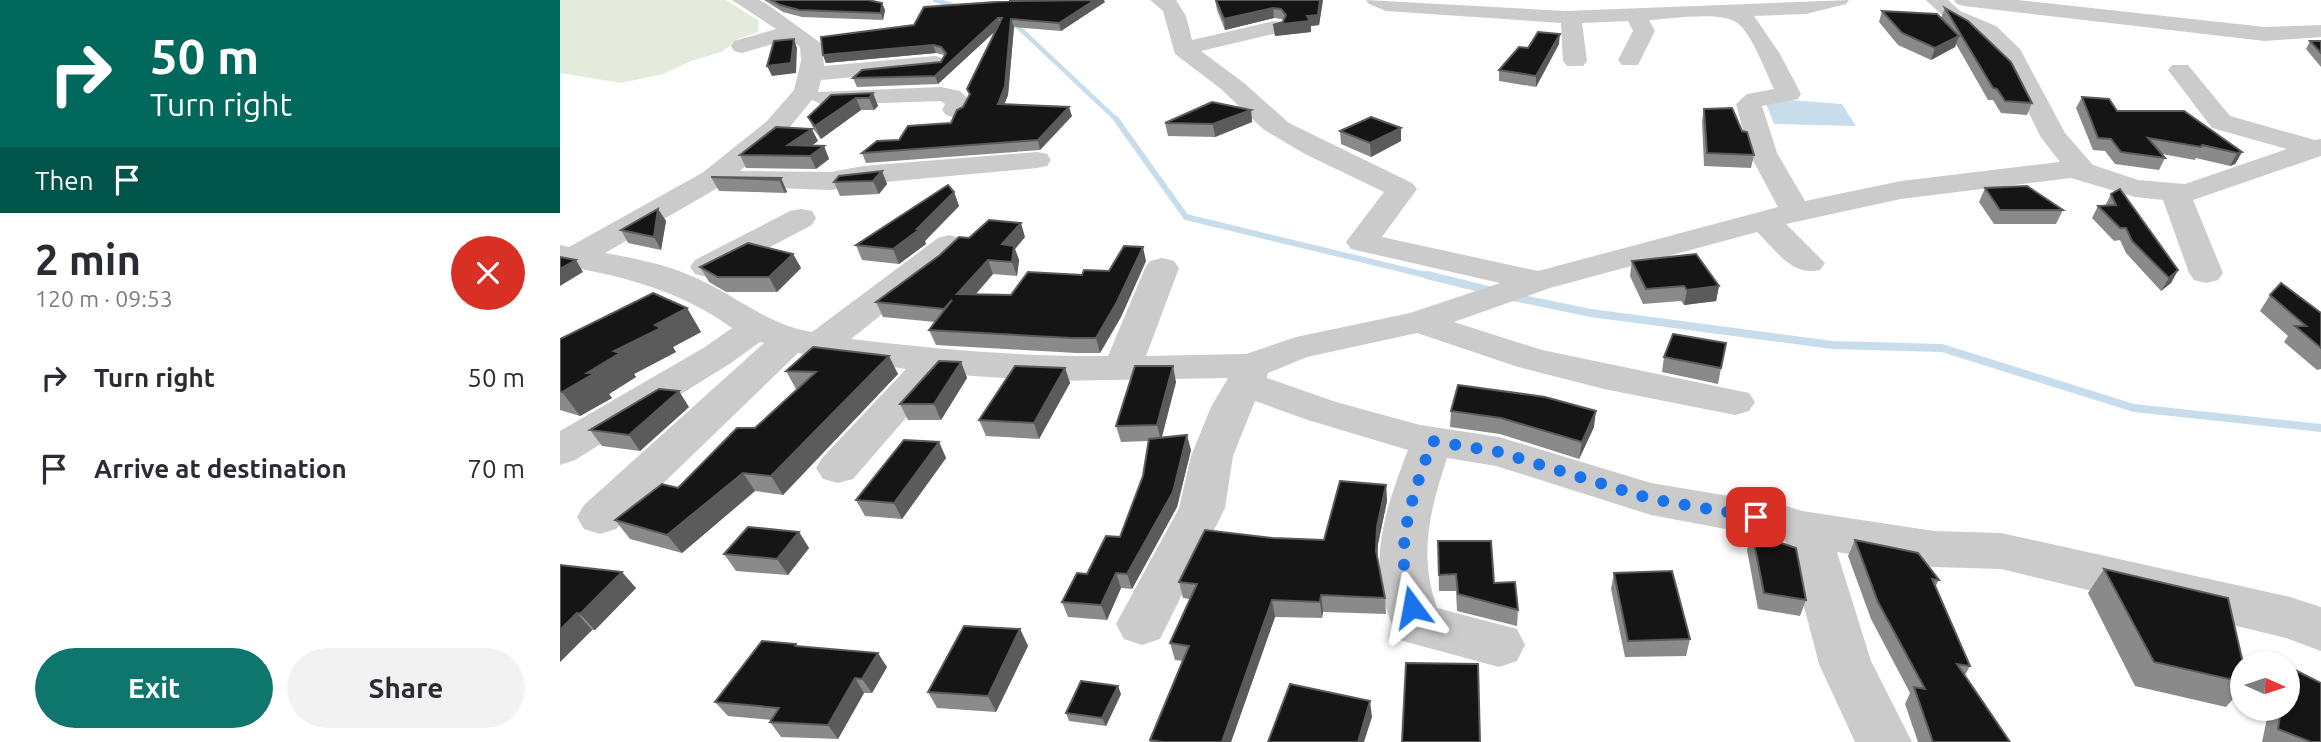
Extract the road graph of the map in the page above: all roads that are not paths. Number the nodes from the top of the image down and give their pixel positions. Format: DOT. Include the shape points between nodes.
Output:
graph roads {
  1 [pos="742,0"];
  2 [pos="1160,0"];
  3 [pos="1376,0"];
  4 [pos="1839,0"];
  5 [pos="1937,0"];
  6 [pos="1964,0"];
  7 [pos="2059,6"];
  8 [pos="1662,7"];
  9 [pos="1725,11"];
  10 [pos="1635,14"];
  11 [pos="1571,17"];
  12 [pos="1274,27"];
  13 [pos="794,30"];
  14 [pos="2321,31"];
  15 [pos="742,46"];
  16 [pos="1183,49"];
  17 [pos="1630,60"];
  18 [pos="1575,61"];
  19 [pos="935,63"];
  20 [pos="2180,70"];
  21 [pos="810,74"];
  22 [pos="800,99"];
  23 [pos="955,110"];
  24 [pos="2317,147"];
  25 [pos="1037,160"];
  26 [pos="2083,171"];
  27 [pos="712,179"];
  28 [pos="2175,192"];
  29 [pos="1796,212"];
  30 [pos="801,218"];
  31 [pos="1764,221"];
  32 [pos="949,246"];
  33 [pos="568,255"];
  34 [pos="1808,263"];
  35 [pos="1162,268"];
  36 [pos="2206,272"];
  37 [pos="677,282"];
  38 [pos="1533,283"];
  39 [pos="1433,318"];
  40 [pos="788,337"];
  41 [pos="936,360"];
  42 [pos="1122,369"];
  43 [pos="1248,375"];
  44 [pos="1735,402"];
  45 [pos="1432,441"];
  46 [pos="560,450"];
  47 [pos="838,468"];
  48 [pos="600,517"];
  49 [pos="1800,528"];
  50 [pos="1142,624"];
  51 [pos="2321,629"];
  52 [pos="1499,645"];
  53 [pos="1884,742"];
  1 -- 13 [label="street"];
  2 -- 16 [label="street" via="1176,13"];
  3 -- 11 [label="street" via="1386,5"];
  4 -- 9 [label="street" via="1806,8"];
  5 -- 26 [label="street" via="1953,15 1988,32 2012,54 2053,135"];
  6 -- 7 [label="street"];
  7 -- 14 [label="street" via="2265,34"];
  8 -- 9 [label="street"];
  8 -- 10 [label="street"];
  9 -- 29 [label="street" via="1746,19 1789,94 1749,104 1762,153"];
  10 -- 11 [label="street"];
  10 -- 17 [label="street" via="1644,31"];
  11 -- 18 [label="street"];
  12 -- 16 [label="street"];
  13 -- 15 [label="street"];
  13 -- 21 [label="street" via="814,50"];
  16 -- 38 [label="street" via="1286,133 1402,190 1362,242"];
  19 -- 21 [label="street"];
  20 -- 24 [label="street" via="2221,122"];
  21 -- 22 [label="street"];
  22 -- 23 [label="street" via="941,94 958,102"];
  22 -- 27 [label="street" via="776,127"];
  24 -- 28 [label="street" via="2187,193"];
  25 -- 27 [label="street" via="831,181"];
  26 -- 28 [label="street" via="2135,188"];
  26 -- 29 [label="street" via="1901,190"];
  27 -- 33 [label="street"];
  28 -- 36 [label="street"];
  29 -- 31 [label="street"];
  30 -- 37 [label="street"];
  31 -- 34 [label="street"];
  31 -- 38 [label="street"];
  32 -- 40 [label="street"];
  33 -- 37 [label="street"];
  35 -- 42 [label="street"];
  37 -- 40 [label="street"];
  38 -- 39 [label="street"];
  39 -- 43 [label="street" via="1296,348"];
  39 -- 44 [label="street" via="1543,362"];
  40 -- 41 [label="street"];
  40 -- 46 [label="street" via="718,355"];
  40 -- 48 [label="street"];
  41 -- 42 [label="street"];
  41 -- 47 [label="street"];
  42 -- 43 [label="street"];
  43 -- 45 [label="street" via="1322,411"];
  43 -- 50 [label="street" via="1212,456 1202,508"];
  45 -- 49 [label="street" via="1499,452 1651,499"];
  45 -- 52 [label="street" via="1409,509 1402,558 1417,625"];
  49 -- 51 [label="street" via="1934,549 2001,551"];
  49 -- 53 [label="street" via="1810,537 1846,664"];
}
